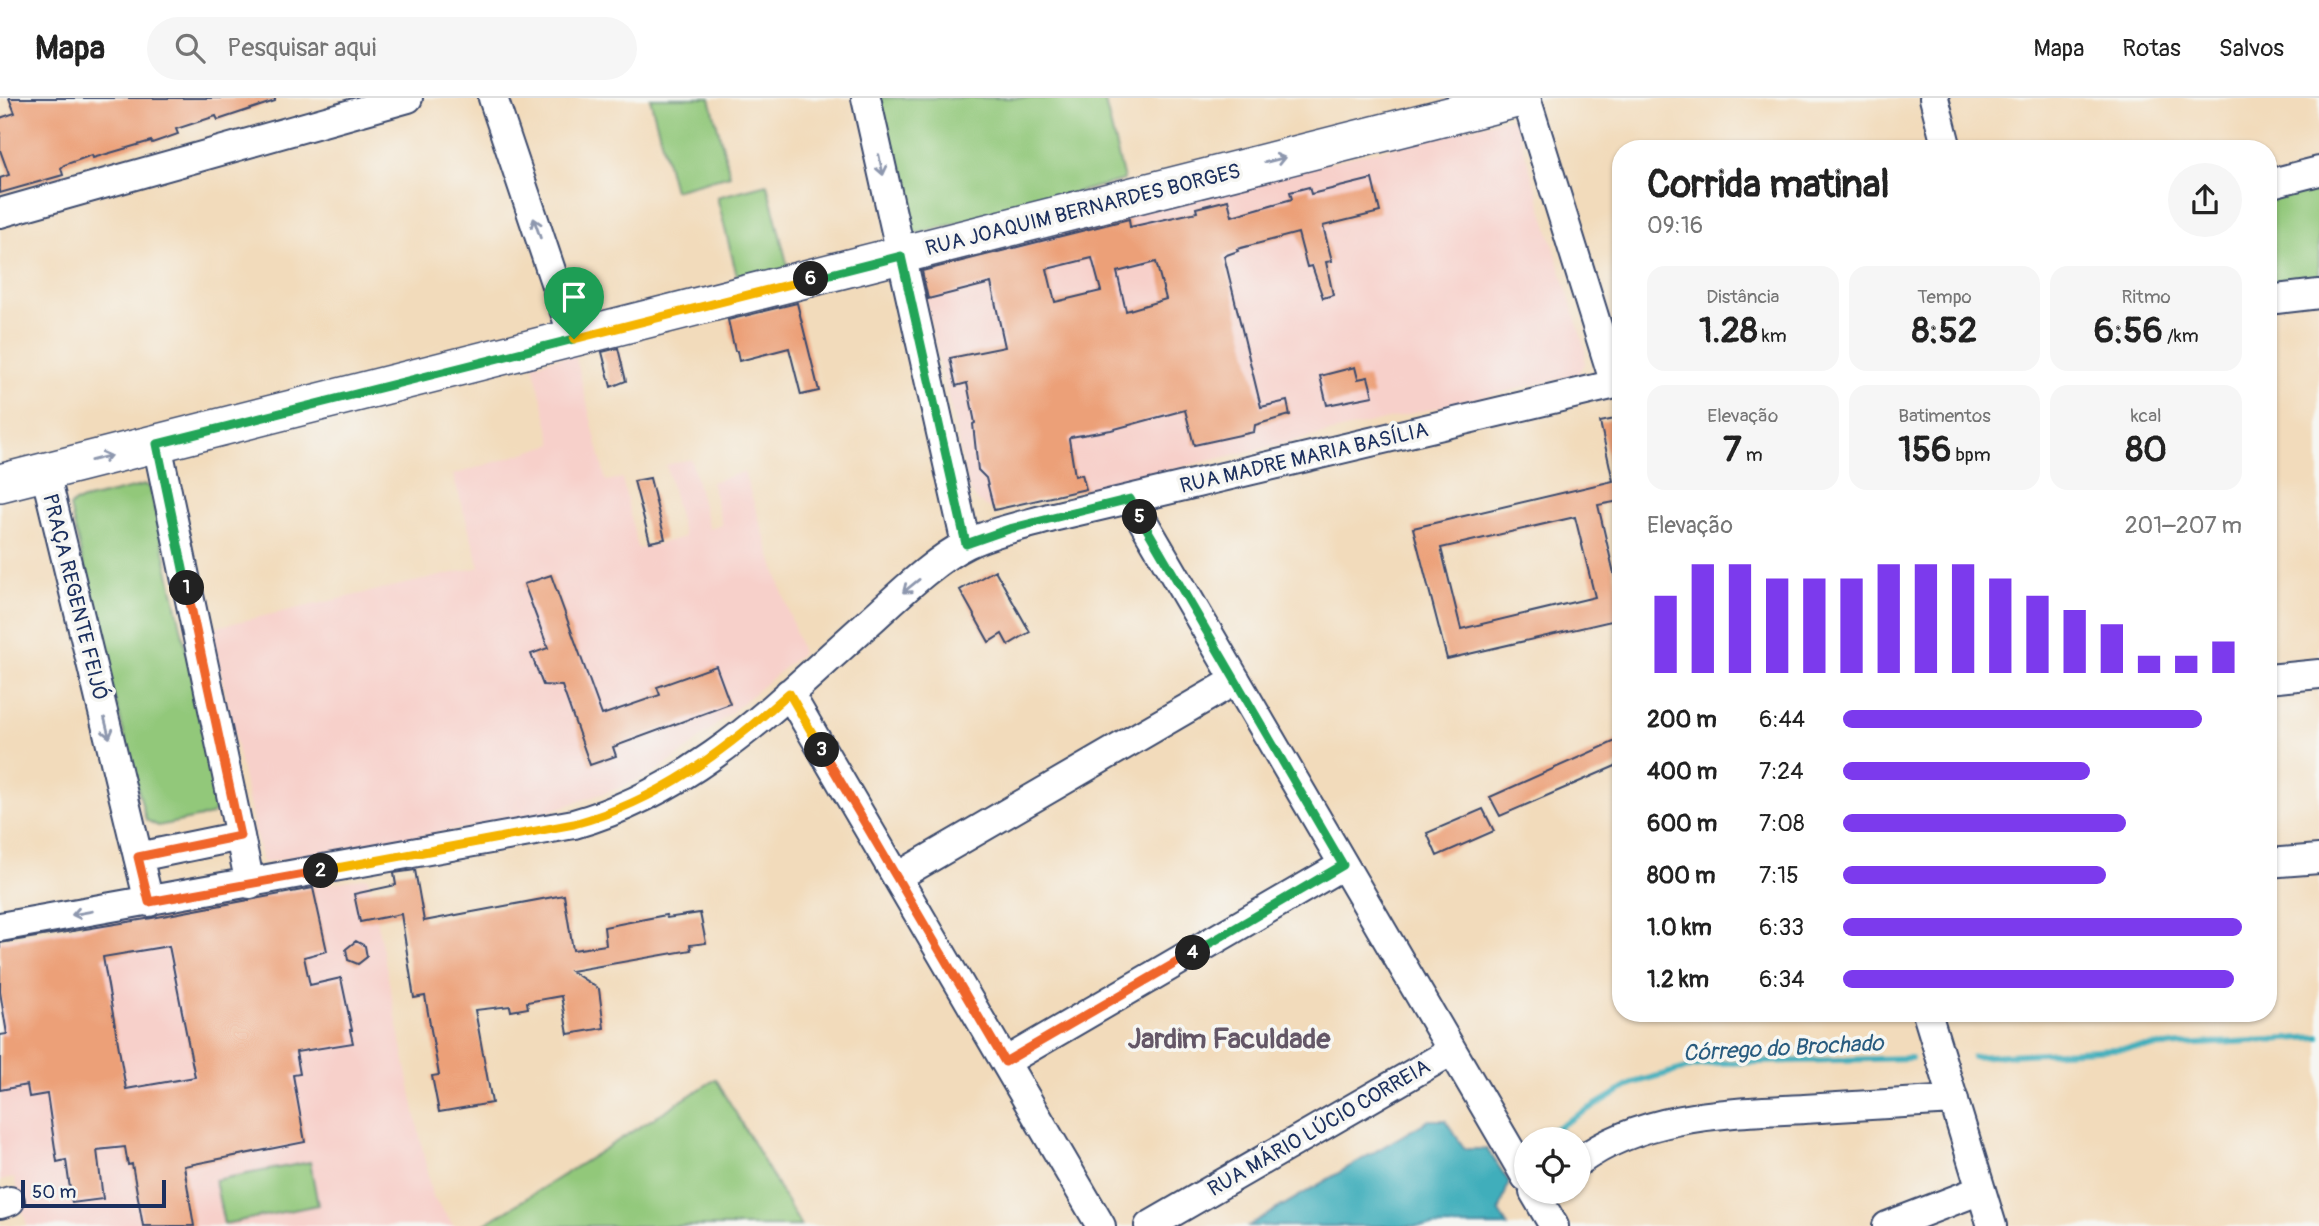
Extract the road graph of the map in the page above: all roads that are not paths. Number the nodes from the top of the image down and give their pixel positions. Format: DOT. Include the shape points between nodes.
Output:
graph roads {
  1 [pos="408,98"];
  2 [pos="494,98"];
  3 [pos="866,98"];
  4 [pos="1520,98"];
  5 [pos="1526,98"];
  6 [pos="1934,98"];
  7 [pos="1945,140"];
  8 [pos="2319,171"];
  9 [pos="2277,182"];
  10 [pos="0,213"];
  11 [pos="901,256"];
  12 [pos="2319,294"];
  13 [pos="2277,299"];
  14 [pos="574,339"];
  15 [pos="1612,365"];
  16 [pos="1612,385"];
  17 [pos="157,444"];
  18 [pos="45,472"];
  19 [pos="1,481"];
  20 [pos="1130,499"];
  21 [pos="966,544"];
  22 [pos="2319,674"];
  23 [pos="2277,677"];
  24 [pos="1236,680"];
  25 [pos="789,693"];
  26 [pos="240,836"];
  27 [pos="138,857"];
  28 [pos="2319,859"];
  29 [pos="2277,862"];
  30 [pos="1343,865"];
  31 [pos="897,877"];
  32 [pos="250,884"];
  33 [pos="149,902"];
  34 [pos="0,927"];
  35 [pos="1930,1022"];
  36 [pos="1452,1051"];
  37 [pos="1005,1062"];
  38 [pos="1954,1100"];
  39 [pos="1591,1154"];
  40 [pos="1514,1155"];
  41 [pos="1981,1190"];
  42 [pos="1542,1204"];
  43 [pos="1101,1226"];
  44 [pos="1149,1226"];
  45 [pos="1554,1226"];
  46 [pos="1887,1226"];
  47 [pos="1992,1226"];
  1 -- 10 [label="street"];
  14 -- 2 [label="street, one-way"];
  3 -- 11 [label="street, one-way"];
  11 -- 4 [label="main road, RUA JOAQUIM BERNARDES BORGES, one-way"];
  5 -- 15 [label="street"];
  6 -- 7 [label="street"];
  8 -- 9 [label="street"];
  11 -- 14 [label="main road, RUA JOAQUIM BERNARDES BORGES"];
  11 -- 21 [label="street"];
  12 -- 13 [label="street"];
  14 -- 17 [label="main road, RUA JOAQUIM BERNARDES BORGES"];
  16 -- 20 [label="street, RUA MADRE MARIA BASÍLIA"];
  18 -- 17 [label="main road, PRAÇA REGENTE FEIJÓ, one-way"];
  17 -- 26 [label="street"];
  18 -- 19 [label="main road"];
  18 -- 27 [label="street, PRAÇA REGENTE FEIJÓ, one-way"];
  20 -- 21 [label="street, RUA MADRE MARIA BASÍLIA"];
  20 -- 24 [label="street"];
  21 -- 25 [label="street, RUA MADRE MARIA BASÍLIA, one-way"];
  22 -- 23 [label="street"];
  24 -- 30 [label="street"];
  24 -- 31 [label="street"];
  25 -- 31 [label="street"];
  25 -- 32 [label="street, RUA MADRE MARIA BASÍLIA" via="709,761 608,815"];
  26 -- 27 [label="street"];
  26 -- 32 [label="street"];
  27 -- 33 [label="street, PRAÇA REGENTE FEIJÓ"];
  28 -- 29 [label="street"];
  30 -- 36 [label="street"];
  30 -- 37 [label="street"];
  31 -- 37 [label="street"];
  32 -- 33 [label="street"];
  33 -- 34 [label="street, one-way"];
  35 -- 38 [label="street"];
  36 -- 40 [label="street"];
  36 -- 44 [label="street, RUA MÁRIO LÚCIO CORREIA"];
  37 -- 43 [label="street"];
  38 -- 39 [label="street" via="1723,1114 1664,1123"];
  38 -- 41 [label="street"];
  41 -- 46 [label="street"];
  41 -- 47 [label="street"];
  42 -- 45 [label="street"];
}
